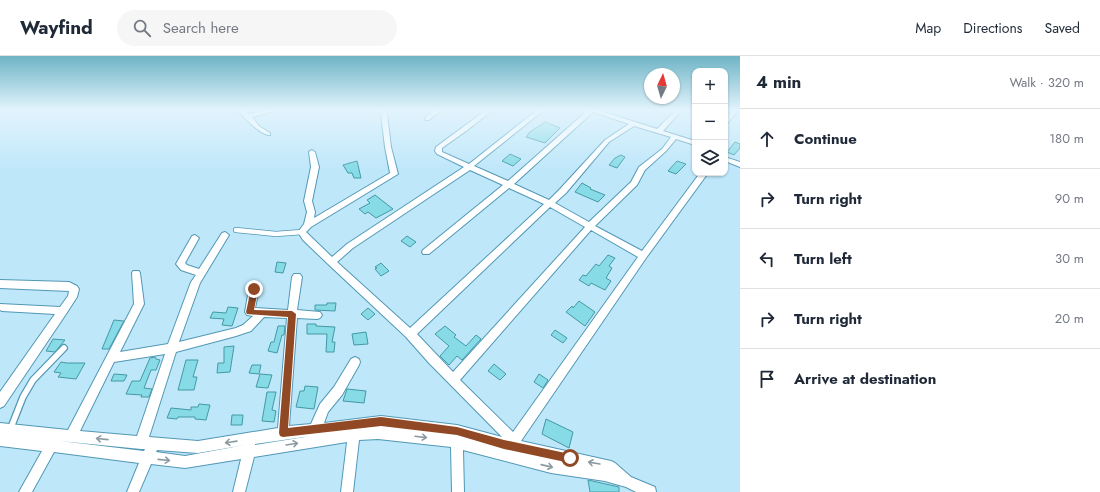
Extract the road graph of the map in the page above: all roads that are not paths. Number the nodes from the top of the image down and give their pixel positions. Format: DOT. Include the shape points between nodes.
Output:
graph roads {
  1 [pos="263,130"];
  2 [pos="386,130"];
  3 [pos="462,130"];
  4 [pos="515,130"];
  5 [pos="569,130"];
  6 [pos="623,130"];
  7 [pos="659,131"];
  8 [pos="268,134"];
  9 [pos="675,136"];
  10 [pos="692,142"];
  11 [pos="312,152"];
  12 [pos="728,160"];
  13 [pos="740,165"];
  14 [pos="468,168"];
  15 [pos="702,176"];
  16 [pos="508,185"];
  17 [pos="549,203"];
  18 [pos="590,226"];
  19 [pos="305,228"];
  20 [pos="236,230"];
  21 [pos="225,235"];
  22 [pos="195,238"];
  23 [pos="426,252"];
  24 [pos="643,256"];
  25 [pos="331,262"];
  26 [pos="136,273"];
  27 [pos="201,273"];
  28 [pos="297,277"];
  29 [pos="0,284"];
  30 [pos="254,289"];
  31 [pos="2,307"];
  32 [pos="63,310"];
  33 [pos="261,313"];
  34 [pos="292,314"];
  35 [pos="317,315"];
  36 [pos="410,334"];
  37 [pos="64,348"];
  38 [pos="172,348"];
  39 [pos="111,358"];
  40 [pos="355,362"];
  41 [pos="453,380"];
  42 [pos="0,402"];
  43 [pos="5,429"];
  44 [pos="315,429"];
  45 [pos="354,430"];
  46 [pos="283,433"];
  47 [pos="71,436"];
  48 [pos="457,436"];
  49 [pos="252,439"];
  50 [pos="0,440"];
  51 [pos="54,440"];
  52 [pos="147,443"];
  53 [pos="515,448"];
  54 [pos="249,451"];
  55 [pos="147,458"];
  56 [pos="25,492"];
  57 [pos="133,492"];
  58 [pos="238,492"];
  59 [pos="347,492"];
  60 [pos="458,492"];
  61 [pos="650,492"];
  1 -- 8 [label="street"];
  2 -- 19 [label="street" via="394,174"];
  3 -- 14 [label="street" via="439,147 438,151"];
  4 -- 14 [label="street"];
  5 -- 16 [label="street"];
  6 -- 17 [label="street" via="607,141 583,170"];
  7 -- 9 [label="street"];
  9 -- 10 [label="street"];
  9 -- 18 [label="street" via="664,150 642,169 634,183"];
  11 -- 19 [label="street" via="315,167 308,201 311,212"];
  12 -- 13 [label="street"];
  14 -- 16 [label="street"];
  14 -- 25 [label="street" via="350,246"];
  15 -- 24 [label="street"];
  16 -- 17 [label="street"];
  16 -- 23 [label="street"];
  17 -- 18 [label="street"];
  17 -- 36 [label="street"];
  18 -- 24 [label="street"];
  18 -- 41 [label="street"];
  19 -- 20 [label="lane" via="276,234"];
  19 -- 25 [label="street" via="306,238"];
  21 -- 27 [label="street"];
  22 -- 27 [label="street" via="180,264 184,268"];
  24 -- 53 [label="street"];
  25 -- 36 [label="street"];
  26 -- 39 [label="street" via="139,304"];
  27 -- 38 [label="street"];
  28 -- 34 [label="street"];
  29 -- 32 [label="street" via="69,286 74,289 72,297"];
  30 -- 33 [label="street" via="250,312"];
  31 -- 32 [label="street"];
  32 -- 42 [label="street"];
  33 -- 34 [label="street"];
  33 -- 38 [label="street" via="247,328"];
  34 -- 35 [label="street"];
  34 -- 46 [label="street"];
  36 -- 41 [label="street"];
  37 -- 43 [label="lane" via="33,380"];
  38 -- 39 [label="street"];
  38 -- 52 [label="street"];
  39 -- 47 [label="street"];
  40 -- 44 [label="street" via="338,391 324,408"];
  41 -- 53 [label="street"];
  43 -- 51 [label="street"];
  44 -- 45 [label="street"];
  44 -- 46 [label="street"];
  45 -- 48 [label="street"];
  54 -- 45 [label="street, one-way"];
  45 -- 59 [label="street"];
  46 -- 49 [label="street"];
  47 -- 51 [label="street"];
  52 -- 47 [label="street, one-way"];
  48 -- 53 [label="street"];
  48 -- 60 [label="street"];
  49 -- 52 [label="street, one-way" via="198,447"];
  49 -- 54 [label="street"];
  50 -- 51 [label="street"];
  51 -- 55 [label="street"];
  51 -- 56 [label="street"];
  52 -- 55 [label="street"];
  53 -- 61 [label="street" via="551,467 604,475 627,481"];
  55 -- 54 [label="street, one-way" via="185,462"];
  54 -- 58 [label="street"];
  55 -- 57 [label="street"];
}
